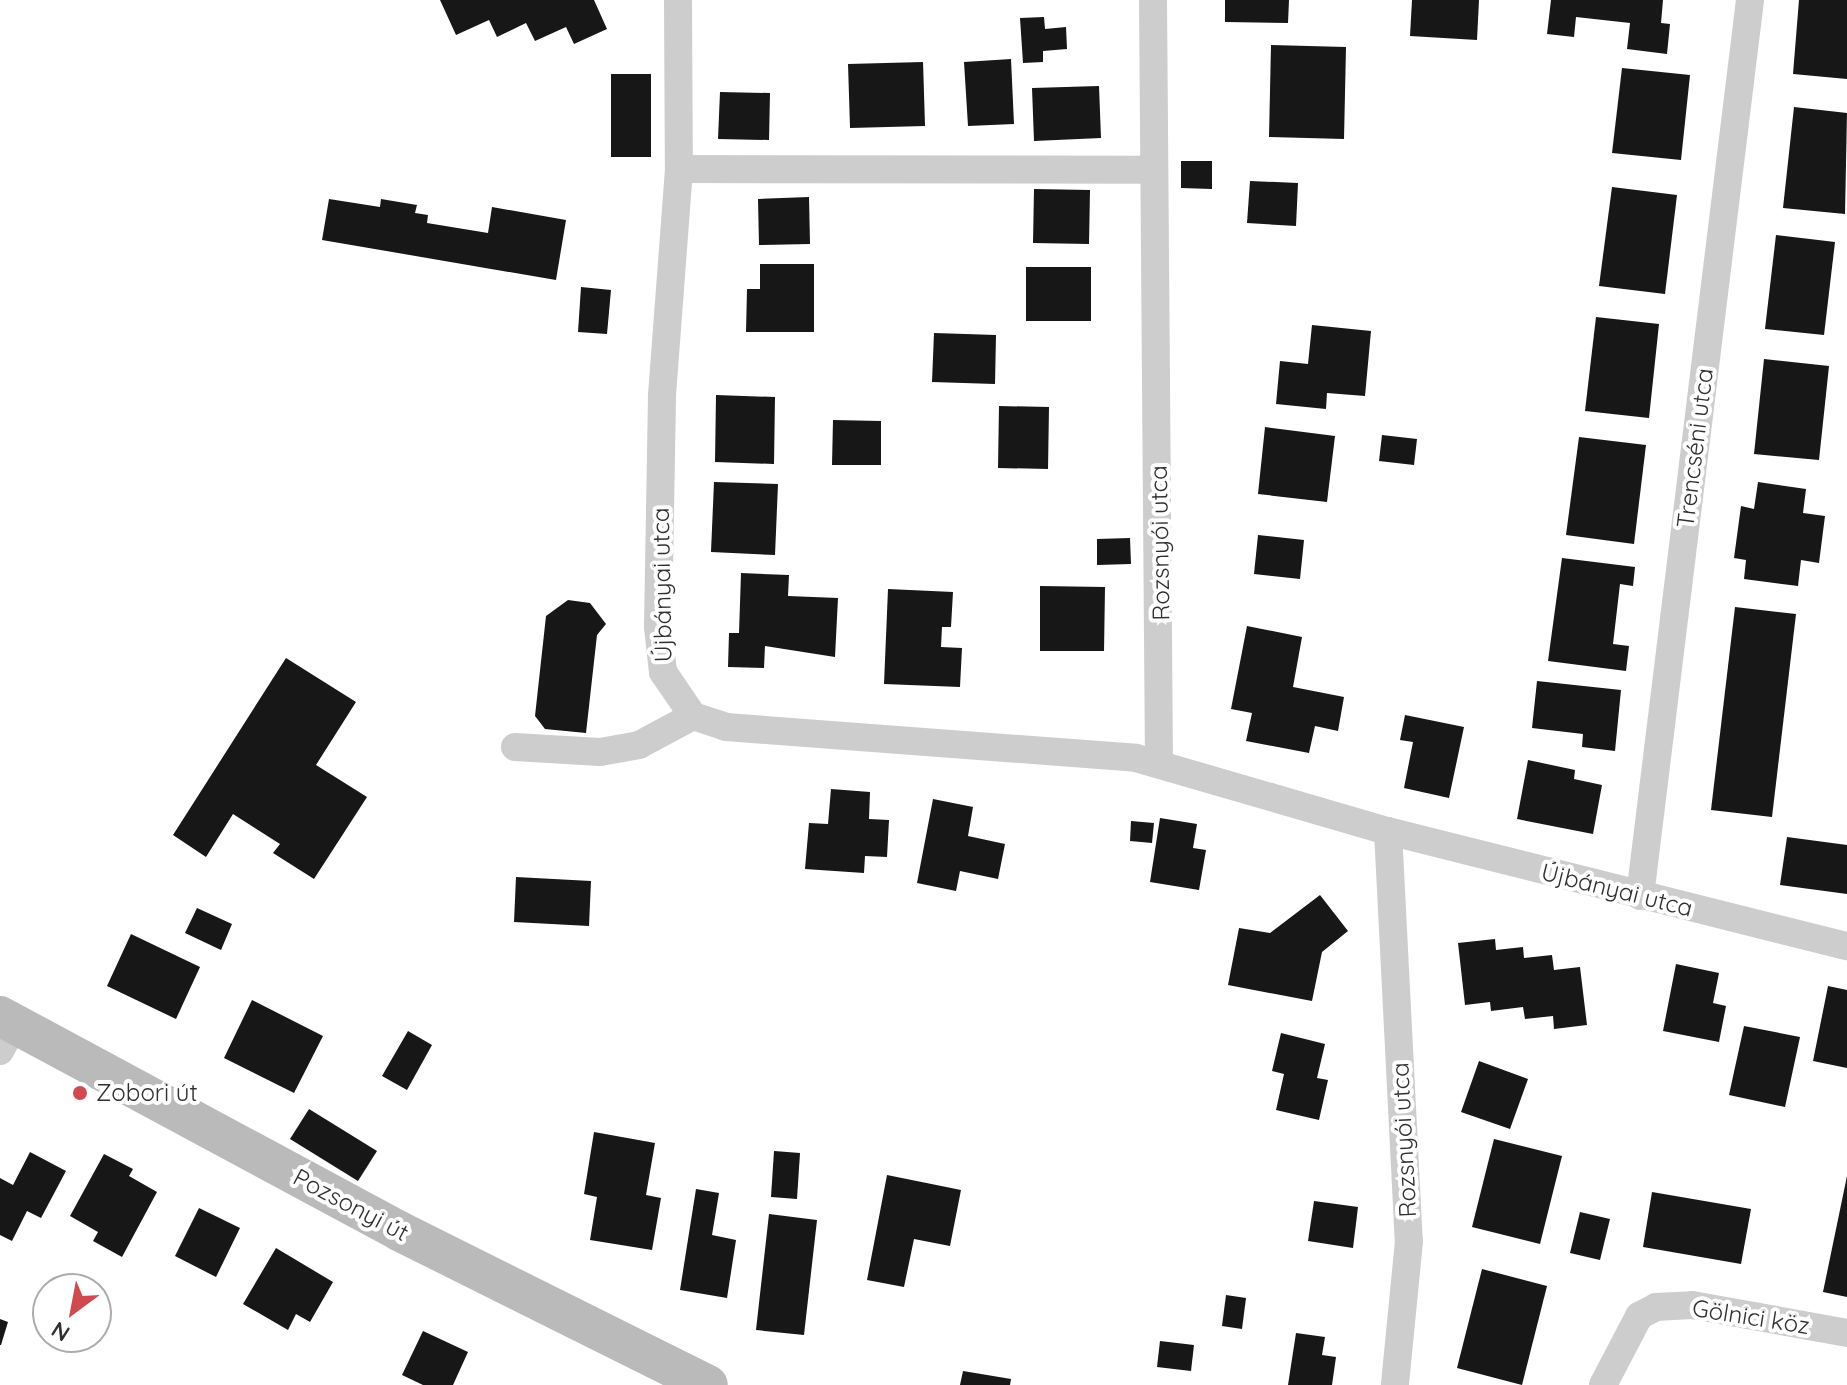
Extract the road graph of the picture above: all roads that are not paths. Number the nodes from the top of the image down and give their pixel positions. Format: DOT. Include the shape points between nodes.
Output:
graph roads {
  1 [pos="678,0"];
  2 [pos="1153,0"];
  3 [pos="1750,0"];
  4 [pos="679,169"];
  5 [pos="1152,170"];
  6 [pos="693,716"];
  7 [pos="515,747"];
  8 [pos="1159,763"];
  9 [pos="1388,831"];
  10 [pos="1640,896"];
  11 [pos="1847,946"];
  12 [pos="5,1030"];
  13 [pos="1847,1333"];
  14 [pos="708,1385"];
  15 [pos="1395,1385"];
  16 [pos="1603,1385"];
  1 -- 4 [label="street"];
  2 -- 5 [label="street, Rozsnyói utca"];
  3 -- 10 [label="street, Trencséni utca"];
  4 -- 5 [label="street"];
  4 -- 6 [label="street, Újbányai utca" via="662,397 658,627 663,672"];
  5 -- 8 [label="street, Rozsnyói utca" via="1162,578"];
  6 -- 7 [label="street" via="639,745 600,752"];
  6 -- 8 [label="street" via="726,727"];
  8 -- 9 [label="street"];
  9 -- 10 [label="street, Újbányai utca"];
  9 -- 15 [label="street, Rozsnyói utca" via="1409,1241"];
  10 -- 11 [label="street, Újbányai utca"];
  12 -- 14 [label="street, Pozsonyi út"];
  13 -- 16 [label="street, Gölnici köz" via="1692,1305 1656,1307 1639,1316"];
}
